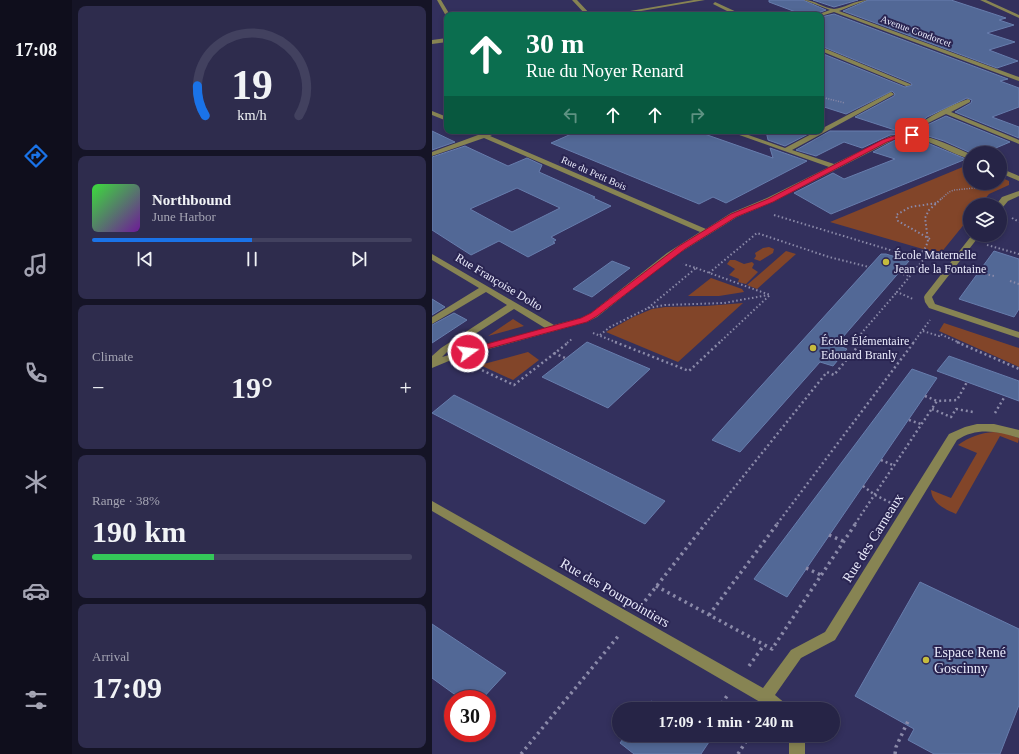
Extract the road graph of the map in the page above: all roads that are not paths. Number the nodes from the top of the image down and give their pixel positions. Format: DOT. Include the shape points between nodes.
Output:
graph roads {
  1 [pos="440,0"];
  2 [pos="574,0"];
  3 [pos="703,0"];
  4 [pos="806,0"];
  5 [pos="865,0"];
  6 [pos="982,0"];
  7 [pos="715,3"];
  8 [pos="835,11"];
  9 [pos="446,12"];
  10 [pos="586,12"];
  11 [pos="628,12"];
  12 [pos="732,12"];
  13 [pos="824,15"];
  14 [pos="1019,17"];
  15 [pos="444,40"];
  16 [pos="432,42"];
  17 [pos="824,50"];
  18 [pos="1019,79"];
  19 [pos="908,85"];
  20 [pos="891,94"];
  21 [pos="968,101"];
  22 [pos="946,112"];
  23 [pos="432,113"];
  24 [pos="444,118"];
  25 [pos="824,130"];
  26 [pos="480,134"];
  27 [pos="489,134"];
  28 [pos="740,134"];
  29 [pos="816,134"];
  30 [pos="912,135"];
  31 [pos="484,136"];
  32 [pos="1019,142"];
  33 [pos="786,150"];
  34 [pos="432,154"];
  35 [pos="963,154"];
  36 [pos="835,167"];
  37 [pos="1007,173"];
  38 [pos="1019,179"];
  39 [pos="1019,192"];
  40 [pos="1007,198"];
  41 [pos="706,232"];
  42 [pos="971,242"];
  43 [pos="432,256"];
  44 [pos="486,288"];
  45 [pos="514,305"];
  46 [pos="432,321"];
  47 [pos="553,329"];
  48 [pos="1019,335"];
  49 [pos="432,361"];
  50 [pos="432,364"];
  51 [pos="1019,434"];
  52 [pos="432,505"];
  53 [pos="765,697"];
  54 [pos="772,702"];
  55 [pos="798,742"];
  56 [pos="797,754"];
  1 -- 9 [label="street"];
  2 -- 10 [label="street"];
  3 -- 11 [label="street"];
  4 -- 8 [label="street, Avenue Condorcet"];
  5 -- 8 [label="street"];
  6 -- 14 [label="street"];
  7 -- 12 [label="street"];
  8 -- 13 [label="street"];
  8 -- 18 [label="street, Avenue Condorcet"];
  15 -- 16 [label="street"];
  17 -- 19 [label="street"];
  20 -- 25 [label="street"];
  21 -- 22 [label="street"];
  22 -- 30 [label="street" via="920,125"];
  22 -- 32 [label="street"];
  23 -- 24 [label="street"];
  26 -- 31 [label="street, Rue du Petit Bois"];
  27 -- 31 [label="street"];
  28 -- 33 [label="street"];
  29 -- 33 [label="street"];
  30 -- 35 [label="street" via="924,137"];
  30 -- 36 [label="street" via="893,137"];
  31 -- 34 [label="street"];
  31 -- 41 [label="street, Rue du Petit Bois"];
  33 -- 36 [label="street"];
  36 -- 41 [label="street" via="734,215"];
  37 -- 38 [label="street"];
  39 -- 40 [label="street"];
  41 -- 47 [label="street" via="670,255 594,315"];
  42 -- 48 [label="street" via="928,297 929,302 932,306"];
  43 -- 44 [label="street, Rue Françoise Dolto"];
  44 -- 45 [label="street, Rue Françoise Dolto"];
  44 -- 46 [label="street"];
  45 -- 47 [label="street, Rue Françoise Dolto"];
  45 -- 49 [label="street" via="444,350"];
  47 -- 50 [label="street"];
  51 -- 53 [label="street, Rue des Carneaux" via="987,427 972,428 953,437 830,636 796,654"];
  52 -- 53 [label="street, Rue des Pourpointiers"];
  53 -- 54 [label="street, Rue des Pourpointiers"];
  55 -- 56 [label="street"];
}
